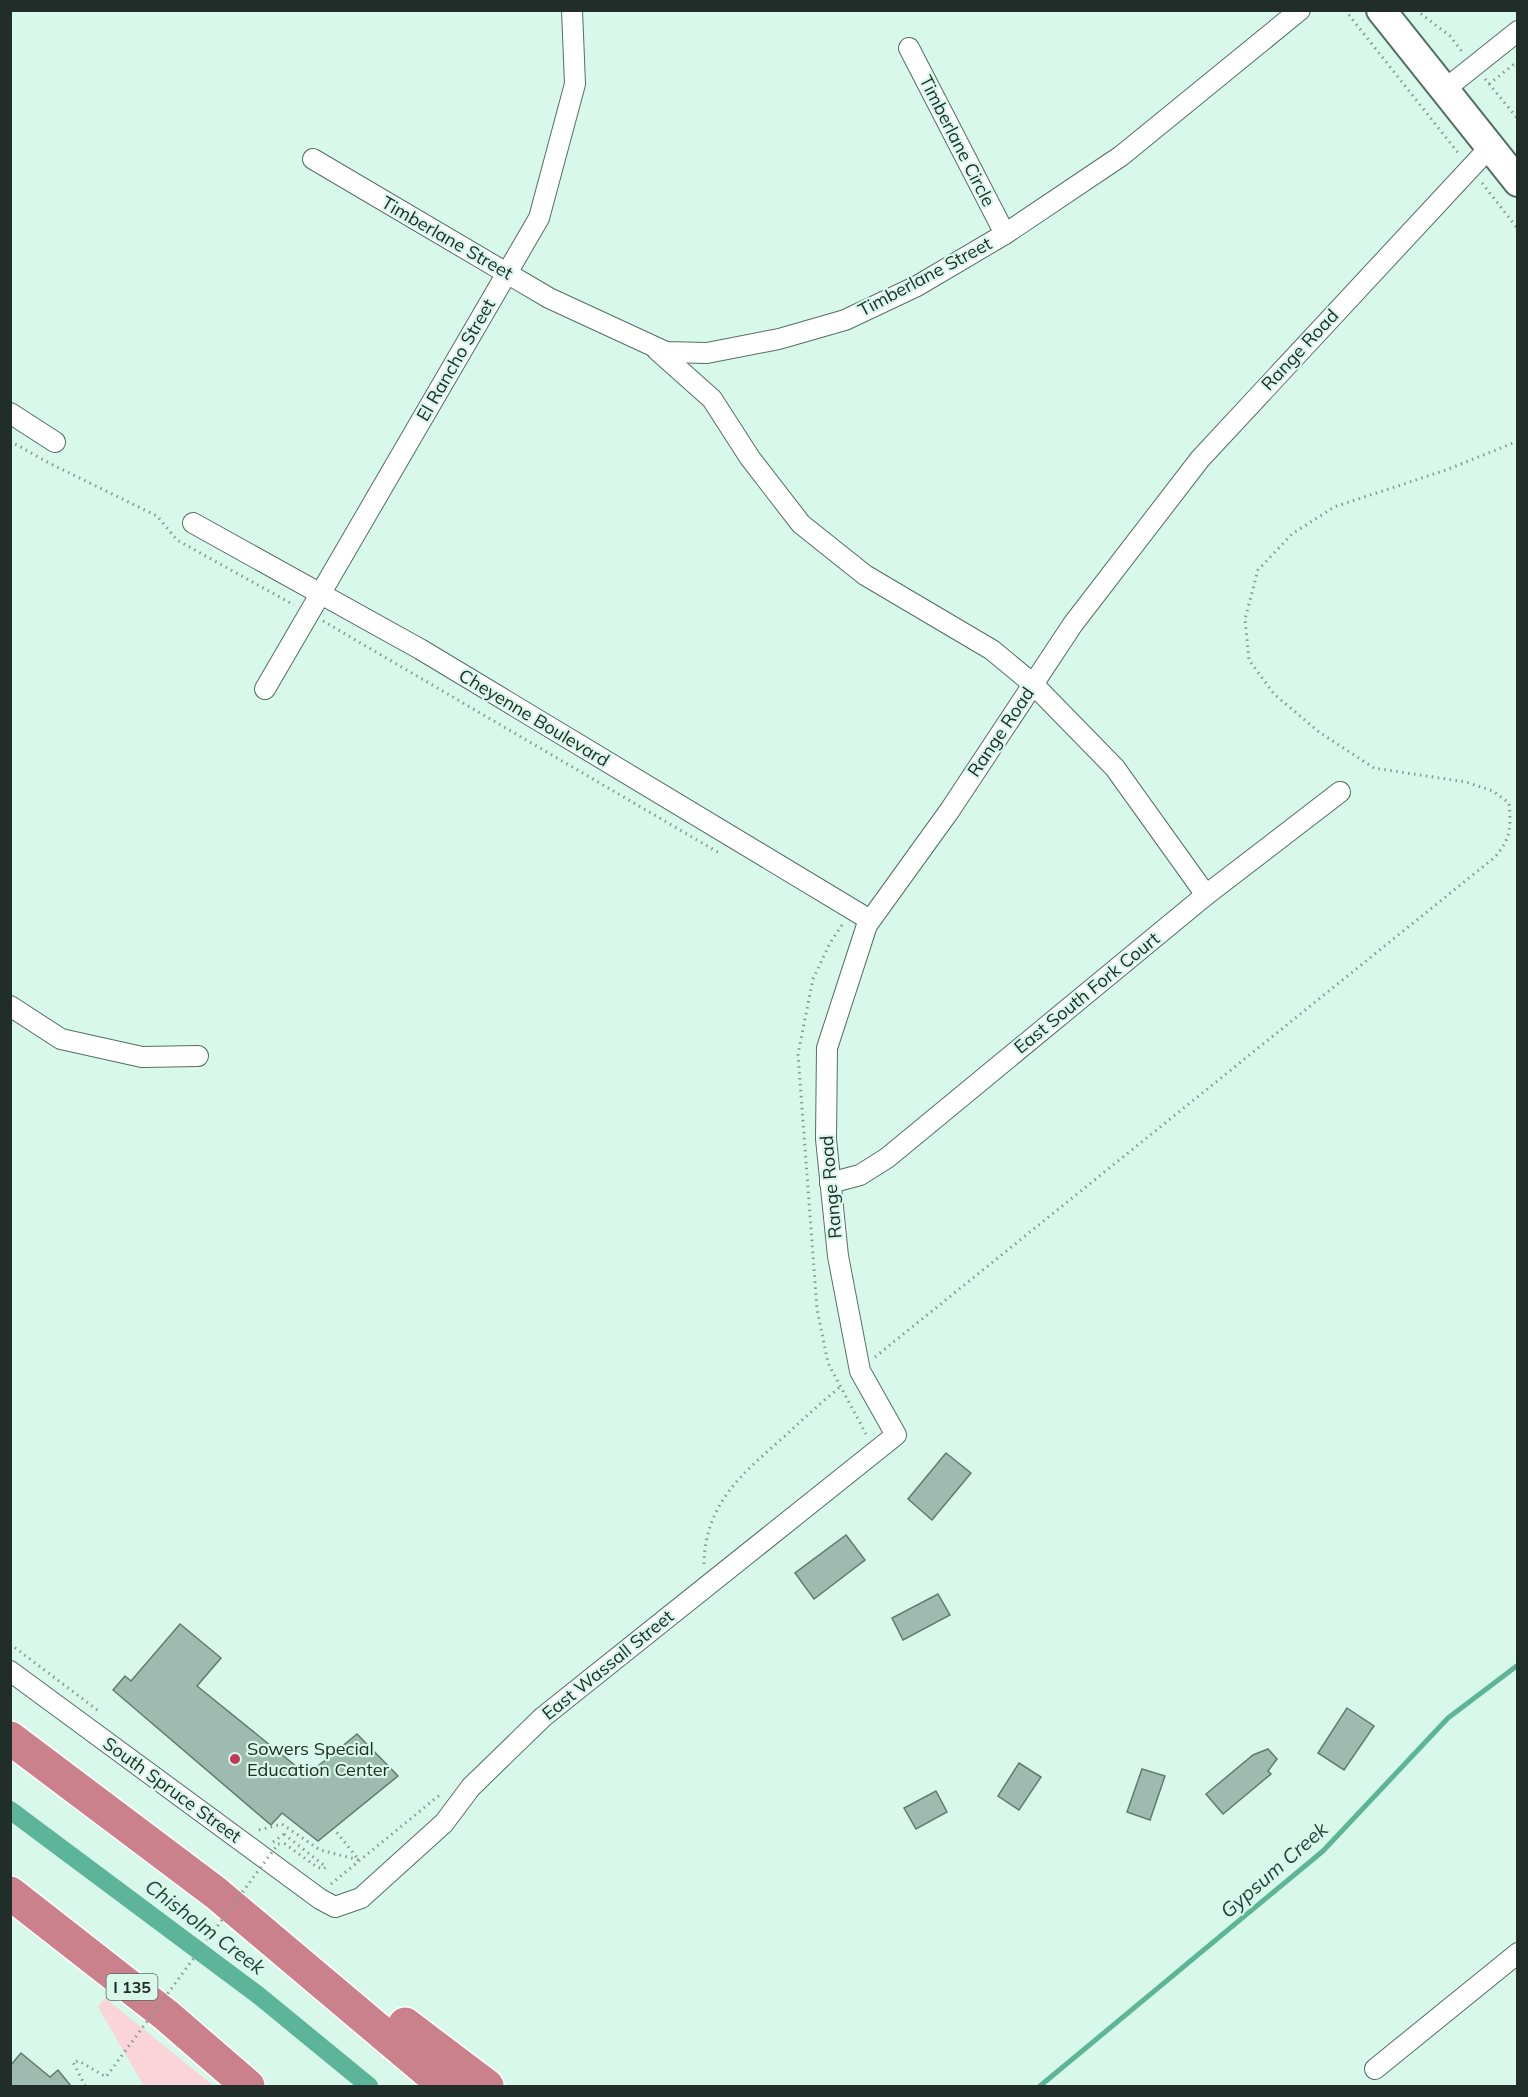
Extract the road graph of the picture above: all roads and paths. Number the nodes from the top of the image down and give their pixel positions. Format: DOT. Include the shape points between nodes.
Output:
graph roads {
  1 [pos="572,10"];
  2 [pos="1300,10"];
  3 [pos="1345,10"];
  4 [pos="1381,10"];
  5 [pos="1518,31"];
  6 [pos="909,48"];
  7 [pos="1518,61"];
  8 [pos="1489,84"];
  9 [pos="1444,90"];
  10 [pos="1490,147"];
  11 [pos="313,159"];
  12 [pos="1470,168"];
  13 [pos="1518,182"];
  14 [pos="1518,228"];
  15 [pos="1005,234"];
  16 [pos="507,273"];
  17 [pos="653,346"];
  18 [pos="10,413"];
  19 [pos="10,441"];
  20 [pos="1518,441"];
  21 [pos="55,442"];
  22 [pos="193,523"];
  23 [pos="320,593"];
  24 [pos="309,613"];
  25 [pos="1033,684"];
  26 [pos="265,689"];
  27 [pos="1340,792"];
  28 [pos="722,854"];
  29 [pos="1206,896"];
  30 [pos="833,918"];
  31 [pos="870,920"];
  32 [pos="10,1006"];
  33 [pos="198,1056"];
  34 [pos="830,1183"];
  35 [pos="860,1371"];
  36 [pos="841,1386"];
  37 [pos="896,1435"];
  38 [pos="858,1440"];
  39 [pos="713,1557"];
  40 [pos="707,1571"];
  41 [pos="10,1644"];
  42 [pos="10,1671"];
  43 [pos="108,1718"];
  44 [pos="10,1738"];
  45 [pos="446,1790"];
  46 [pos="334,1829"];
  47 [pos="256,1830"];
  48 [pos="280,1850"];
  49 [pos="359,1860"];
  50 [pos="328,1887"];
  51 [pos="10,1893"];
  52 [pos="216,1893"];
  53 [pos="335,1907"];
  54 [pos="1518,1953"];
  55 [pos="1375,2069"];
  56 [pos="436,2078"];
  57 [pos="86,2086"];
  58 [pos="248,2086"];
  59 [pos="487,2086"];
  1 -- 16 [label="street, El Rancho Street" via="575,84 539,218"];
  2 -- 15 [label="street, Timberlane Street" via="1120,156"];
  3 -- 12 [label="path"];
  4 -- 9 [label="main road"];
  5 -- 9 [label="street"];
  6 -- 15 [label="street, Timberlane Circle"];
  7 -- 8 [label="path"];
  9 -- 10 [label="main road"];
  10 -- 12 [label="street, Range Road"];
  10 -- 13 [label="main road"];
  11 -- 16 [label="street, Timberlane Street"];
  12 -- 14 [label="path"];
  12 -- 25 [label="street, Range Road" via="1200,459 1073,624"];
  15 -- 17 [label="street, Timberlane Street" via="916,286 845,320 779,339 708,353 666,352"];
  16 -- 17 [label="street, Timberlane Street" via="549,298"];
  16 -- 23 [label="street, El Rancho Street"];
  17 -- 25 [label="street" via="712,399 750,458 801,524 865,575 992,650"];
  18 -- 21 [label="street"];
  19 -- 24 [label="path" via="157,516 177,540"];
  20 -- 35 [label="path" via="1334,507 1292,534 1258,570 1245,618 1249,660 1274,694 1319,732 1374,768 1466,782 1493,791 1509,803 1507,842 1495,857 886,1346"];
  22 -- 23 [label="street, Cheyenne Boulevard"];
  23 -- 24 [label="street, El Rancho Street"];
  23 -- 31 [label="street, Cheyenne Boulevard"];
  24 -- 26 [label="street, El Rancho Street"];
  24 -- 28 [label="path"];
  25 -- 29 [label="street" via="1115,768"];
  25 -- 31 [label="street, Range Road" via="950,810"];
  27 -- 29 [label="street, East South Fork Court"];
  29 -- 34 [label="street, East South Fork Court" via="887,1158 860,1175"];
  30 -- 36 [label="path" via="843,924 813,979 798,1054 817,1309 828,1364"];
  31 -- 34 [label="street, Range Road" via="827,1048 826,1139"];
  32 -- 33 [label="street" via="61,1039 142,1057"];
  34 -- 35 [label="street, Range Road" via="837,1256"];
  35 -- 36 [label="path"];
  35 -- 37 [label="street, Range Road"];
  36 -- 38 [label="path" via="867,1433"];
  36 -- 40 [label="path" via="732,1485 716,1509 706,1536"];
  37 -- 40 [label="street, East Wassall Street"];
  39 -- 40 [label="path"];
  40 -- 53 [label="street, East Wassall Street" via="543,1717 471,1787 444,1823 361,1898"];
  41 -- 43 [label="path"];
  42 -- 53 [label="street, South Spruce Street"];
  44 -- 52 [label="highway"];
  45 -- 49 [label="path"];
  46 -- 49 [label="path"];
  47 -- 49 [label="path" via="282,1824 320,1850"];
  48 -- 57 [label="path, bridge" via="271,1844 284,1834 326,1867 317,1867 285,1844 278,1844 106,2077 79,2061 73,2062"];
  49 -- 50 [label="path"];
  51 -- 58 [label="highway, I 135" via="166,2015"];
  52 -- 56 [label="highway"];
  52 -- 59 [label="highway" via="287,1937"];
  54 -- 55 [label="street"];
}
